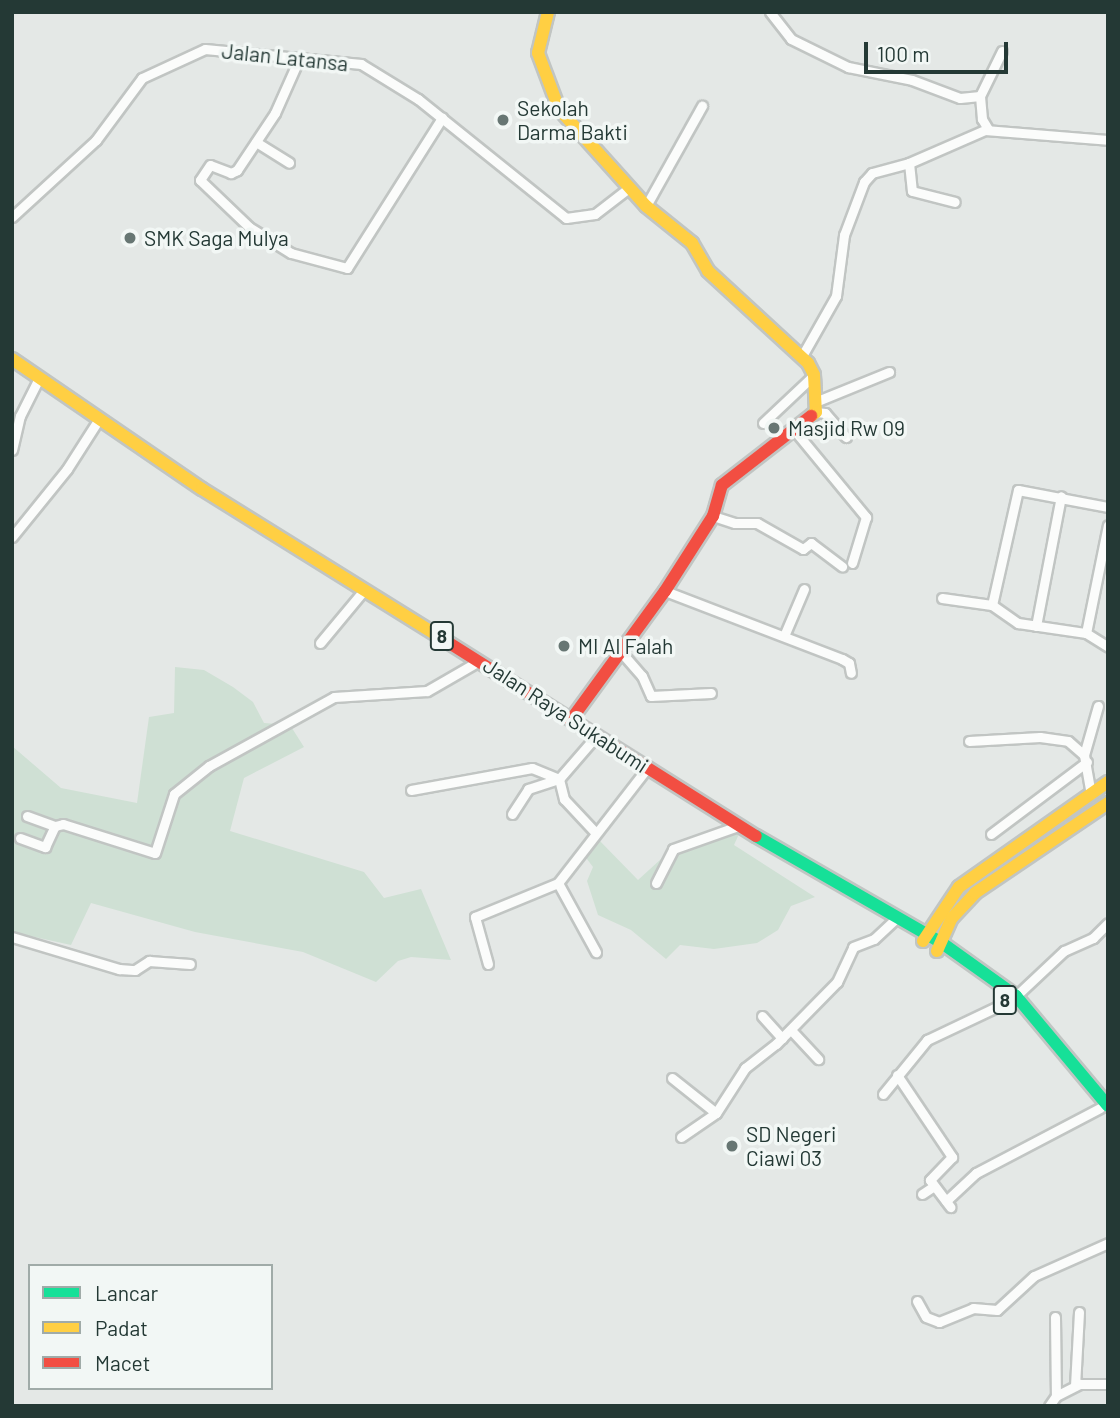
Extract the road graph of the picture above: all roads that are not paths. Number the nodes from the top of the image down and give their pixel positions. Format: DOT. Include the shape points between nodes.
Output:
graph roads {
  1 [pos="548,12"];
  2 [pos="770,12"];
  3 [pos="1003,51"];
  4 [pos="299,59"];
  5 [pos="981,96"];
  6 [pos="702,106"];
  7 [pos="442,118"];
  8 [pos="988,130"];
  9 [pos="1108,141"];
  10 [pos="256,142"];
  11 [pos="289,163"];
  12 [pos="909,163"];
  13 [pos="630,187"];
  14 [pos="955,202"];
  15 [pos="646,206"];
  16 [pos="12,216"];
  17 [pos="802,356"];
  18 [pos="12,359"];
  19 [pos="889,372"];
  20 [pos="814,375"];
  21 [pos="39,379"];
  22 [pos="815,407"];
  23 [pos="99,419"];
  24 [pos="763,424"];
  25 [pos="795,430"];
  26 [pos="846,437"];
  27 [pos="12,450"];
  28 [pos="1060,496"];
  29 [pos="1108,507"];
  30 [pos="713,516"];
  31 [pos="1108,526"];
  32 [pos="12,537"];
  33 [pos="852,564"];
  34 [pos="842,566"];
  35 [pos="365,589"];
  36 [pos="804,589"];
  37 [pos="665,591"];
  38 [pos="942,598"];
  39 [pos="992,605"];
  40 [pos="1035,626"];
  41 [pos="1086,633"];
  42 [pos="784,636"];
  43 [pos="320,643"];
  44 [pos="1108,647"];
  45 [pos="621,652"];
  46 [pos="480,660"];
  47 [pos="851,673"];
  48 [pos="711,693"];
  49 [pos="1098,706"];
  50 [pos="573,717"];
  51 [pos="598,734"];
  52 [pos="969,741"];
  53 [pos="1086,759"];
  54 [pos="648,767"];
  55 [pos="559,779"];
  56 [pos="1108,782"];
  57 [pos="411,790"];
  58 [pos="1091,794"];
  59 [pos="1108,803"];
  60 [pos="512,814"];
  61 [pos="27,816"];
  62 [pos="740,825"];
  63 [pos="55,826"];
  64 [pos="594,831"];
  65 [pos="992,834"];
  66 [pos="20,838"];
  67 [pos="558,883"];
  68 [pos="656,883"];
  69 [pos="876,908"];
  70 [pos="893,921"];
  71 [pos="1108,923"];
  72 [pos="12,937"];
  73 [pos="925,938"];
  74 [pos="940,947"];
  75 [pos="596,951"];
  76 [pos="190,964"];
  77 [pos="488,964"];
  78 [pos="1012,999"];
  79 [pos="762,1016"];
  80 [pos="791,1030"];
  81 [pos="782,1038"];
  82 [pos="818,1059"];
  83 [pos="897,1075"];
  84 [pos="672,1078"];
  85 [pos="883,1094"];
  86 [pos="1104,1107"];
  87 [pos="716,1113"];
  88 [pos="1108,1121"];
  89 [pos="681,1137"];
  90 [pos="933,1186"];
  91 [pos="922,1194"];
  92 [pos="1108,1243"];
  93 [pos="917,1301"];
  94 [pos="1079,1312"];
  95 [pos="1055,1318"];
  96 [pos="1108,1384"];
  97 [pos="1075,1385"];
  98 [pos="1056,1396"];
  99 [pos="1049,1406"];
  1 -- 13 [label="main road" via="538,52 554,101 570,126"];
  2 -- 5 [label="street" via="791,39 848,66 912,80 960,98"];
  3 -- 5 [label="street"];
  4 -- 7 [label="street, Jalan Latansa" via="361,64 401,86"];
  4 -- 10 [label="street" via="275,114"];
  4 -- 16 [label="street, Jalan Latansa" via="205,49 148,73 96,140"];
  5 -- 8 [label="street" via="982,119"];
  6 -- 15 [label="street"];
  7 -- 10 [label="street" via="344,270 291,253 249,227 201,185 210,165 234,173"];
  7 -- 13 [label="street, Jalan Latansa" via="566,218 595,214"];
  8 -- 9 [label="street"];
  8 -- 12 [label="street"];
  10 -- 11 [label="street"];
  12 -- 14 [label="street" via="912,191"];
  12 -- 17 [label="street" via="879,170 865,180 844,235 836,296"];
  13 -- 15 [label="main road"];
  15 -- 17 [label="main road" via="692,243 708,271"];
  17 -- 20 [label="main road"];
  18 -- 21 [label="main road, Jalan Raya Sukabumi / 8"];
  19 -- 22 [label="street"];
  20 -- 22 [label="main road"];
  20 -- 24 [label="street"];
  21 -- 23 [label="main road, Jalan Raya Sukabumi / 8"];
  21 -- 27 [label="street" via="20,416"];
  22 -- 25 [label="main road"];
  22 -- 26 [label="street"];
  23 -- 32 [label="street" via="72,462"];
  23 -- 35 [label="main road, Jalan Raya Sukabumi / 8" via="202,489"];
  25 -- 30 [label="main road" via="722,485"];
  25 -- 33 [label="street" via="866,517"];
  28 -- 29 [label="street"];
  28 -- 39 [label="street" via="1016,493"];
  28 -- 40 [label="street"];
  30 -- 34 [label="street" via="757,523 803,549 811,543"];
  30 -- 37 [label="main road"];
  31 -- 41 [label="street"];
  35 -- 43 [label="street"];
  35 -- 46 [label="main road, Jalan Raya Sukabumi / 8"];
  36 -- 42 [label="street"];
  37 -- 42 [label="street"];
  37 -- 45 [label="main road"];
  38 -- 39 [label="street"];
  39 -- 40 [label="street" via="1018,623"];
  40 -- 41 [label="street"];
  41 -- 44 [label="street"];
  42 -- 47 [label="street" via="849,663"];
  45 -- 48 [label="street" via="652,696"];
  45 -- 50 [label="main road"];
  46 -- 50 [label="main road, Jalan Raya Sukabumi / 8"];
  46 -- 63 [label="street" via="427,691 334,697 209,766 174,793 155,853 139,852 66,825"];
  49 -- 53 [label="street"];
  50 -- 51 [label="main road, Jalan Raya Sukabumi / 8"];
  51 -- 54 [label="main road, Jalan Raya Sukabumi / 8"];
  51 -- 55 [label="street"];
  52 -- 53 [label="street" via="1053,737 1068,741"];
  53 -- 58 [label="street"];
  53 -- 65 [label="street"];
  54 -- 62 [label="main road, Jalan Raya Sukabumi / 8"];
  54 -- 64 [label="street"];
  55 -- 57 [label="street" via="526,767"];
  55 -- 60 [label="street" via="528,789"];
  55 -- 64 [label="street" via="564,799"];
  56 -- 58 [label="main road"];
  58 -- 73 [label="main road" via="960,887"];
  59 -- 74 [label="main road" via="975,893 953,918"];
  61 -- 63 [label="street"];
  62 -- 68 [label="street" via="673,849"];
  62 -- 69 [label="main road, Jalan Raya Sukabumi / 8"];
  63 -- 66 [label="street" via="45,847"];
  64 -- 67 [label="street"];
  67 -- 75 [label="street"];
  67 -- 77 [label="street" via="477,915 476,931"];
  69 -- 70 [label="main road, Jalan Raya Sukabumi / 8"];
  69 -- 73 [label="main road, Jalan Raya Sukabumi / 8"];
  70 -- 73 [label="main road, Jalan Raya Sukabumi / 8"];
  70 -- 80 [label="street" via="874,939 853,947 837,982"];
  71 -- 78 [label="street" via="1100,933 1064,951"];
  72 -- 76 [label="street" via="119,969 135,970 149,961"];
  73 -- 74 [label="main road, Jalan Raya Sukabumi / 8"];
  74 -- 78 [label="main road, Jalan Raya Sukabumi / 8"];
  78 -- 83 [label="street" via="927,1040"];
  78 -- 86 [label="main road, Jalan Raya Sukabumi / 8"];
  79 -- 81 [label="street"];
  80 -- 81 [label="street"];
  80 -- 82 [label="street"];
  81 -- 87 [label="street" via="737,1077"];
  83 -- 85 [label="street"];
  83 -- 90 [label="street" via="951,1157 930,1179"];
  84 -- 87 [label="street"];
  86 -- 88 [label="main road, Jalan Raya Sukabumi / 8"];
  86 -- 90 [label="street" via="976,1173 948,1204"];
  87 -- 89 [label="street"];
  90 -- 91 [label="street"];
  92 -- 93 [label="street" via="1034,1276 997,1310 973,1308 939,1322 926,1317"];
  94 -- 97 [label="street"];
  95 -- 98 [label="street"];
  96 -- 97 [label="street"];
  97 -- 98 [label="street"];
  98 -- 99 [label="street"];
}
